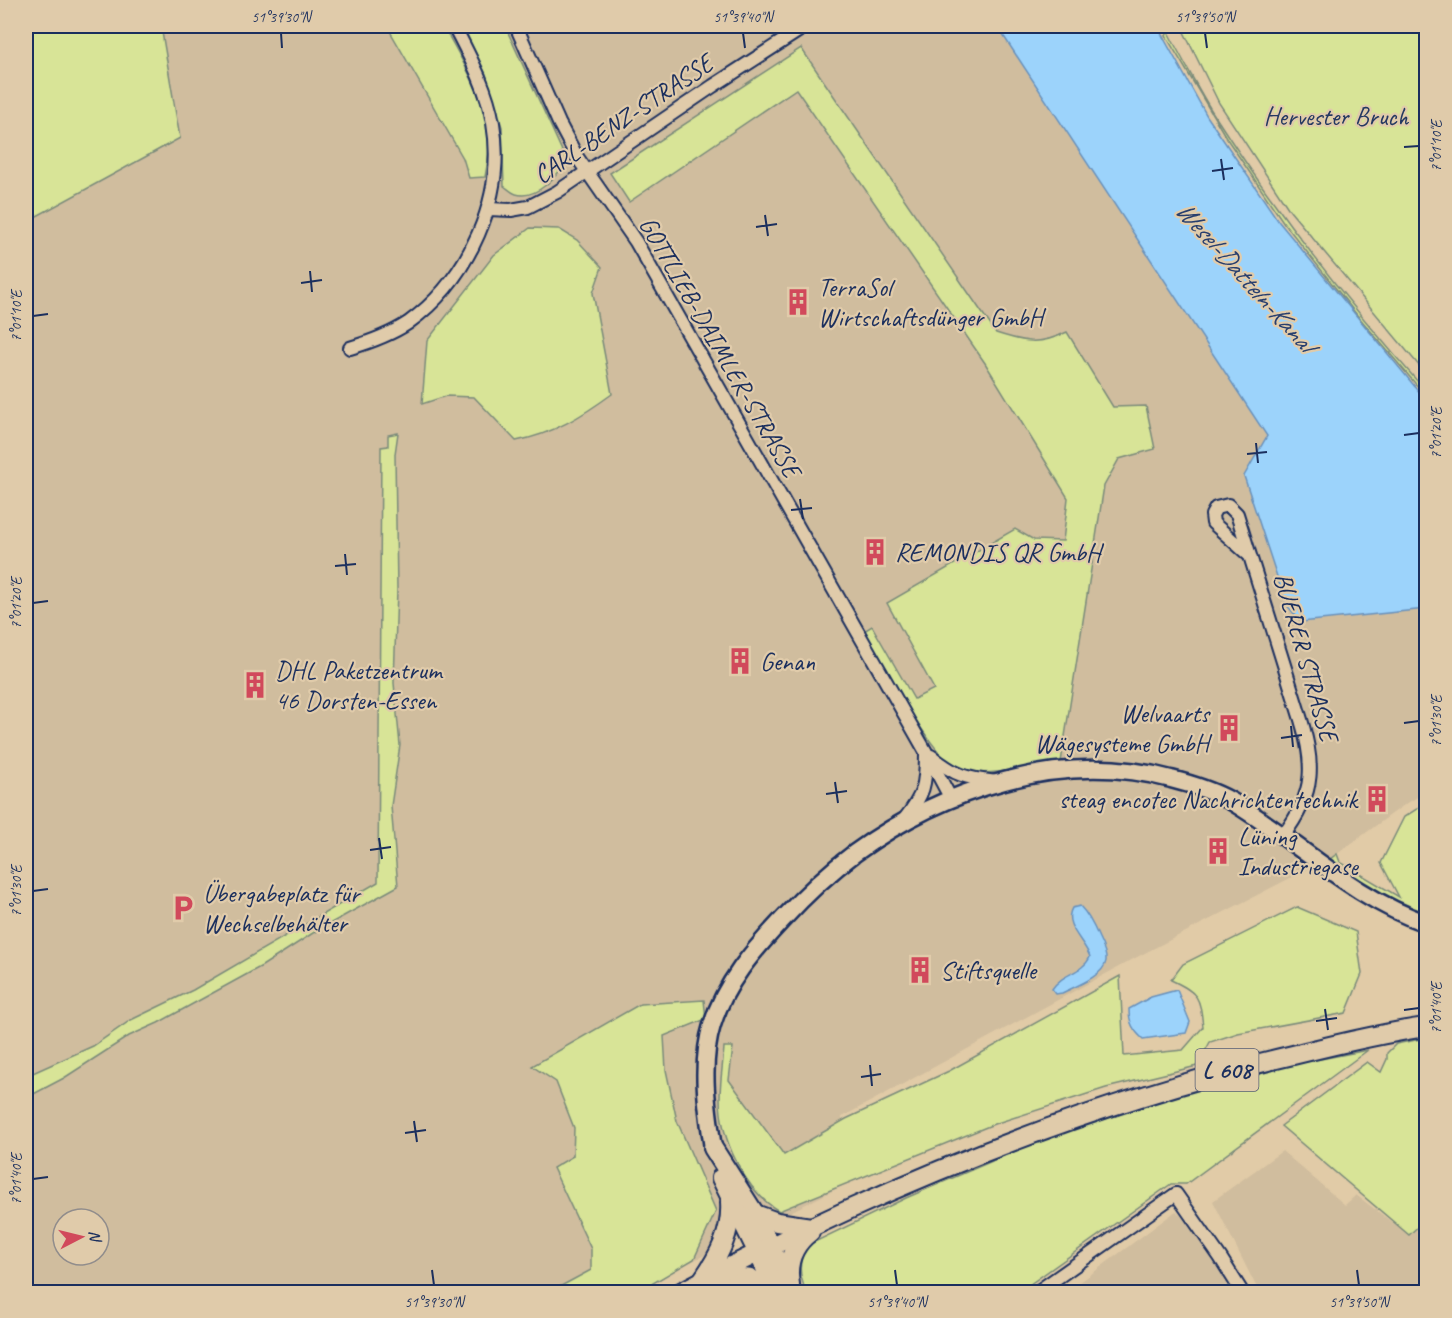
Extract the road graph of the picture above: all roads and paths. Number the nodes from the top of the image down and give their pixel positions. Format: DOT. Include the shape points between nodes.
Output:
graph roads {
  1 [pos="454,26"];
  2 [pos="516,26"];
  3 [pos="806,26"];
  4 [pos="587,172"];
  5 [pos="488,209"];
  6 [pos="350,348"];
  7 [pos="1250,556"];
  8 [pos="926,752"];
  9 [pos="1001,782"];
  10 [pos="951,799"];
  11 [pos="902,823"];
  12 [pos="1282,837"];
  13 [pos="1426,923"];
  14 [pos="1424,1027"];
  15 [pos="713,1148"];
  16 [pos="729,1197"];
  17 [pos="755,1214"];
  18 [pos="819,1223"];
  19 [pos="763,1249"];
  20 [pos="702,1281"];
  21 [pos="784,1292"];
  22 [pos="681,1293"];
  23 [pos="1037,1293"];
  24 [pos="1242,1293"];
  1 -- 5 [label="street" via="481,83 493,122 496,162"];
  2 -- 4 [label="street, GOTTLIEB-DAIMLER-STRASSE" via="559,123"];
  3 -- 4 [label="street, CARL-BENZ-STRASSE"];
  4 -- 5 [label="street, CARL-BENZ-STRASSE" via="528,207"];
  4 -- 8 [label="street, GOTTLIEB-DAIMLER-STRASSE" via="636,242"];
  5 -- 6 [label="street" via="468,256 433,301 393,332"];
  7 -- 12 [label="street, BUERER STRASSE" via="1310,753 1304,800 1298,816"];
  8 -- 9 [label="street, GOTTLIEB-DAIMLER-STRASSE" via="965,778"];
  8 -- 10 [label="street, GOTTLIEB-DAIMLER-STRASSE"];
  8 -- 11 [label="street" via="922,793"];
  9 -- 10 [label="street"];
  9 -- 12 [label="street" via="1065,770 1104,769 1154,775 1223,797"];
  10 -- 11 [label="street"];
  11 -- 15 [label="street" via="821,881 735,976 716,1014 708,1047 707,1101"];
  12 -- 13 [label="street" via="1363,893"];
  14 -- 18 [label="main road, L 608" via="1217,1073 1089,1113"];
  15 -- 16 [label="main road"];
  15 -- 17 [label="main road"];
  16 -- 19 [label="main road"];
  16 -- 20 [label="main road" via="730,1225"];
  17 -- 18 [label="main road" via="777,1222"];
  17 -- 19 [label="main road"];
  18 -- 19 [label="main road, L 608"];
  18 -- 21 [label="main road" via="792,1252"];
  19 -- 20 [label="main road, L 608"];
  19 -- 21 [label="main road"];
  20 -- 21 [label="main road" via="748,1278"];
  20 -- 22 [label="main road, L 608"];
  23 -- 24 [label="street" via="1176,1194"];
}
